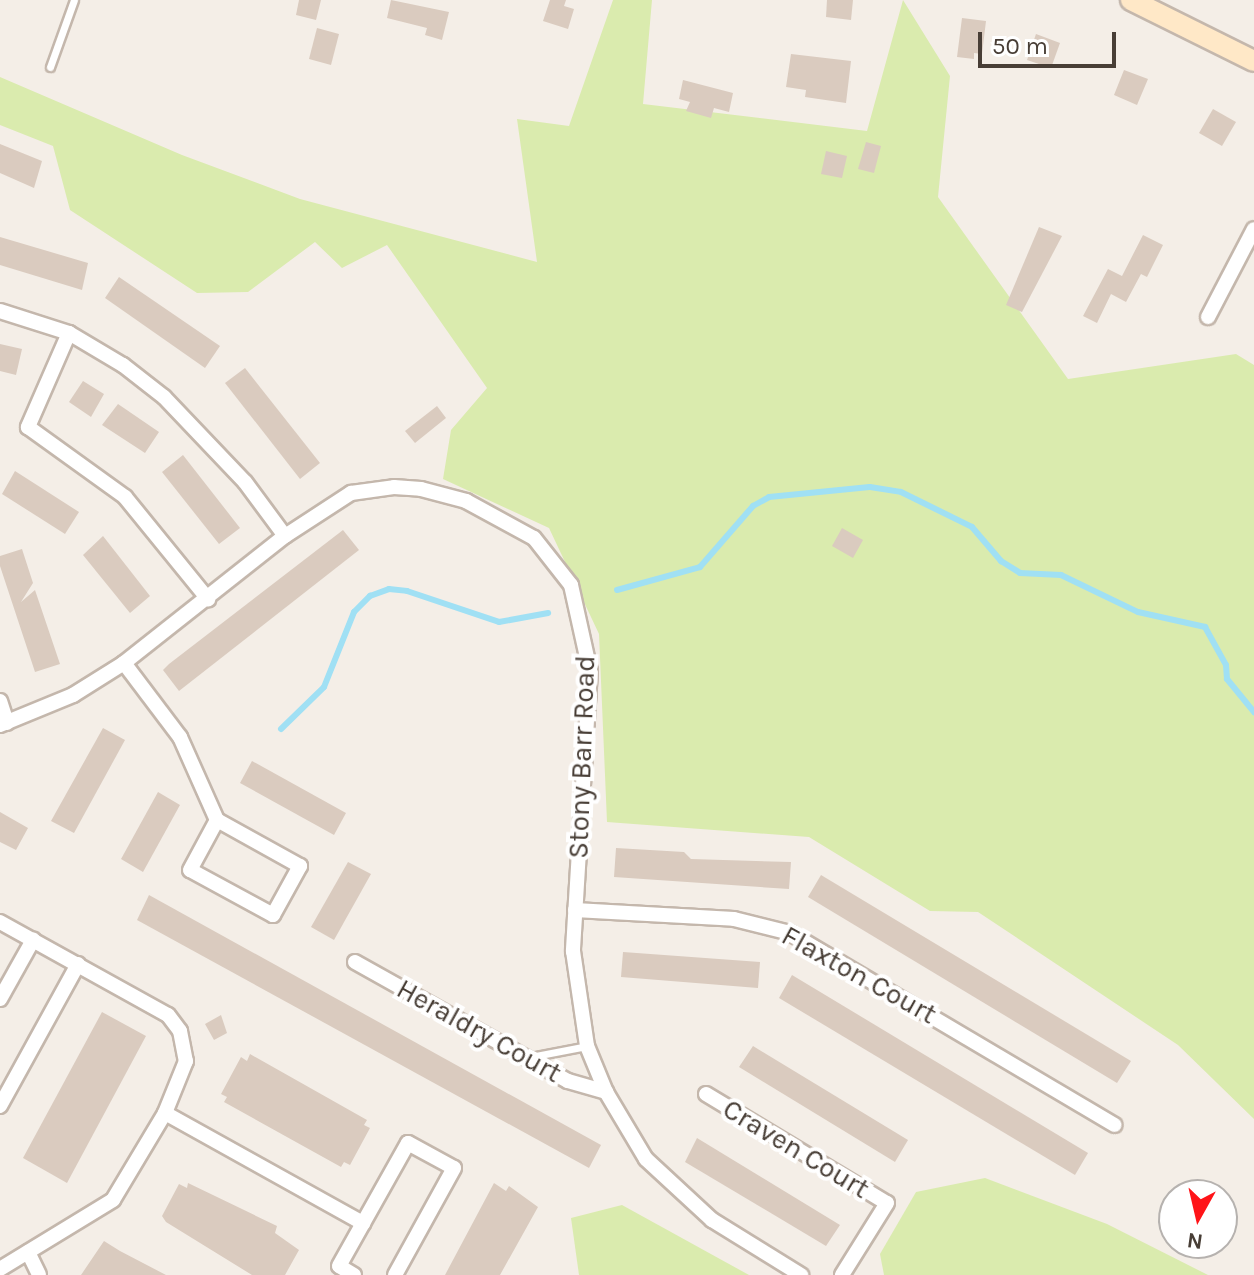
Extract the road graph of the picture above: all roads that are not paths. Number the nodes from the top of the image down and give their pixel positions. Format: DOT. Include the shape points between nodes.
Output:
graph roads {
  1 [pos="74,0"];
  2 [pos="1131,0"];
  3 [pos="1254,61"];
  4 [pos="50,67"];
  5 [pos="1254,229"];
  6 [pos="0,311"];
  7 [pos="1208,317"];
  8 [pos="69,333"];
  9 [pos="285,536"];
  10 [pos="208,599"];
  11 [pos="124,663"];
  12 [pos="0,701"];
  13 [pos="4,724"];
  14 [pos="217,820"];
  15 [pos="575,910"];
  16 [pos="0,922"];
  17 [pos="33,940"];
  18 [pos="355,962"];
  19 [pos="78,964"];
  20 [pos="0,999"];
  21 [pos="587,1046"];
  22 [pos="525,1058"];
  23 [pos="606,1092"];
  24 [pos="706,1094"];
  25 [pos="0,1106"];
  26 [pos="165,1113"];
  27 [pos="1115,1125"];
  28 [pos="363,1223"];
  29 [pos="28,1252"];
  30 [pos="0,1269"];
  31 [pos="39,1275"];
  32 [pos="354,1275"];
  33 [pos="395,1275"];
  34 [pos="801,1275"];
  35 [pos="842,1275"];
  1 -- 4 [label="lane"];
  2 -- 3 [label="street"];
  5 -- 7 [label="street"];
  6 -- 8 [label="street"];
  8 -- 9 [label="street" via="164,397 235,471"];
  8 -- 10 [label="street" via="28,427 125,497"];
  9 -- 10 [label="street, Stony Barr Road"];
  9 -- 15 [label="street, Stony Barr Road" via="351,493 394,487 435,493 491,513 534,538 557,560 581,612 590,671"];
  10 -- 11 [label="street, Stony Barr Road"];
  11 -- 13 [label="street, Stony Barr Road" via="73,695"];
  11 -- 14 [label="street" via="180,737"];
  12 -- 13 [label="street"];
  14 -- 14 [label="street" via="300,866 273,915 190,870"];
  15 -- 21 [label="street, Stony Barr Road" via="576,986"];
  15 -- 27 [label="street, Flaxton Court" via="734,919 790,933"];
  16 -- 17 [label="street"];
  17 -- 19 [label="street"];
  17 -- 20 [label="street"];
  18 -- 22 [label="street, Heraldry Court"];
  19 -- 25 [label="street"];
  19 -- 26 [label="street" via="168,1015 180,1031 186,1061"];
  21 -- 22 [label="lane"];
  21 -- 23 [label="street, Stony Barr Road"];
  22 -- 23 [label="street, Heraldry Court" via="568,1081"];
  23 -- 34 [label="street, Stony Barr Road" via="646,1159 676,1190 712,1220"];
  24 -- 35 [label="street, Craven Court" via="887,1203"];
  26 -- 28 [label="street"];
  26 -- 29 [label="street" via="113,1200"];
  28 -- 32 [label="street" via="339,1266"];
  28 -- 33 [label="street" via="408,1143 454,1168"];
  29 -- 30 [label="street"];
  29 -- 31 [label="street"];
}
